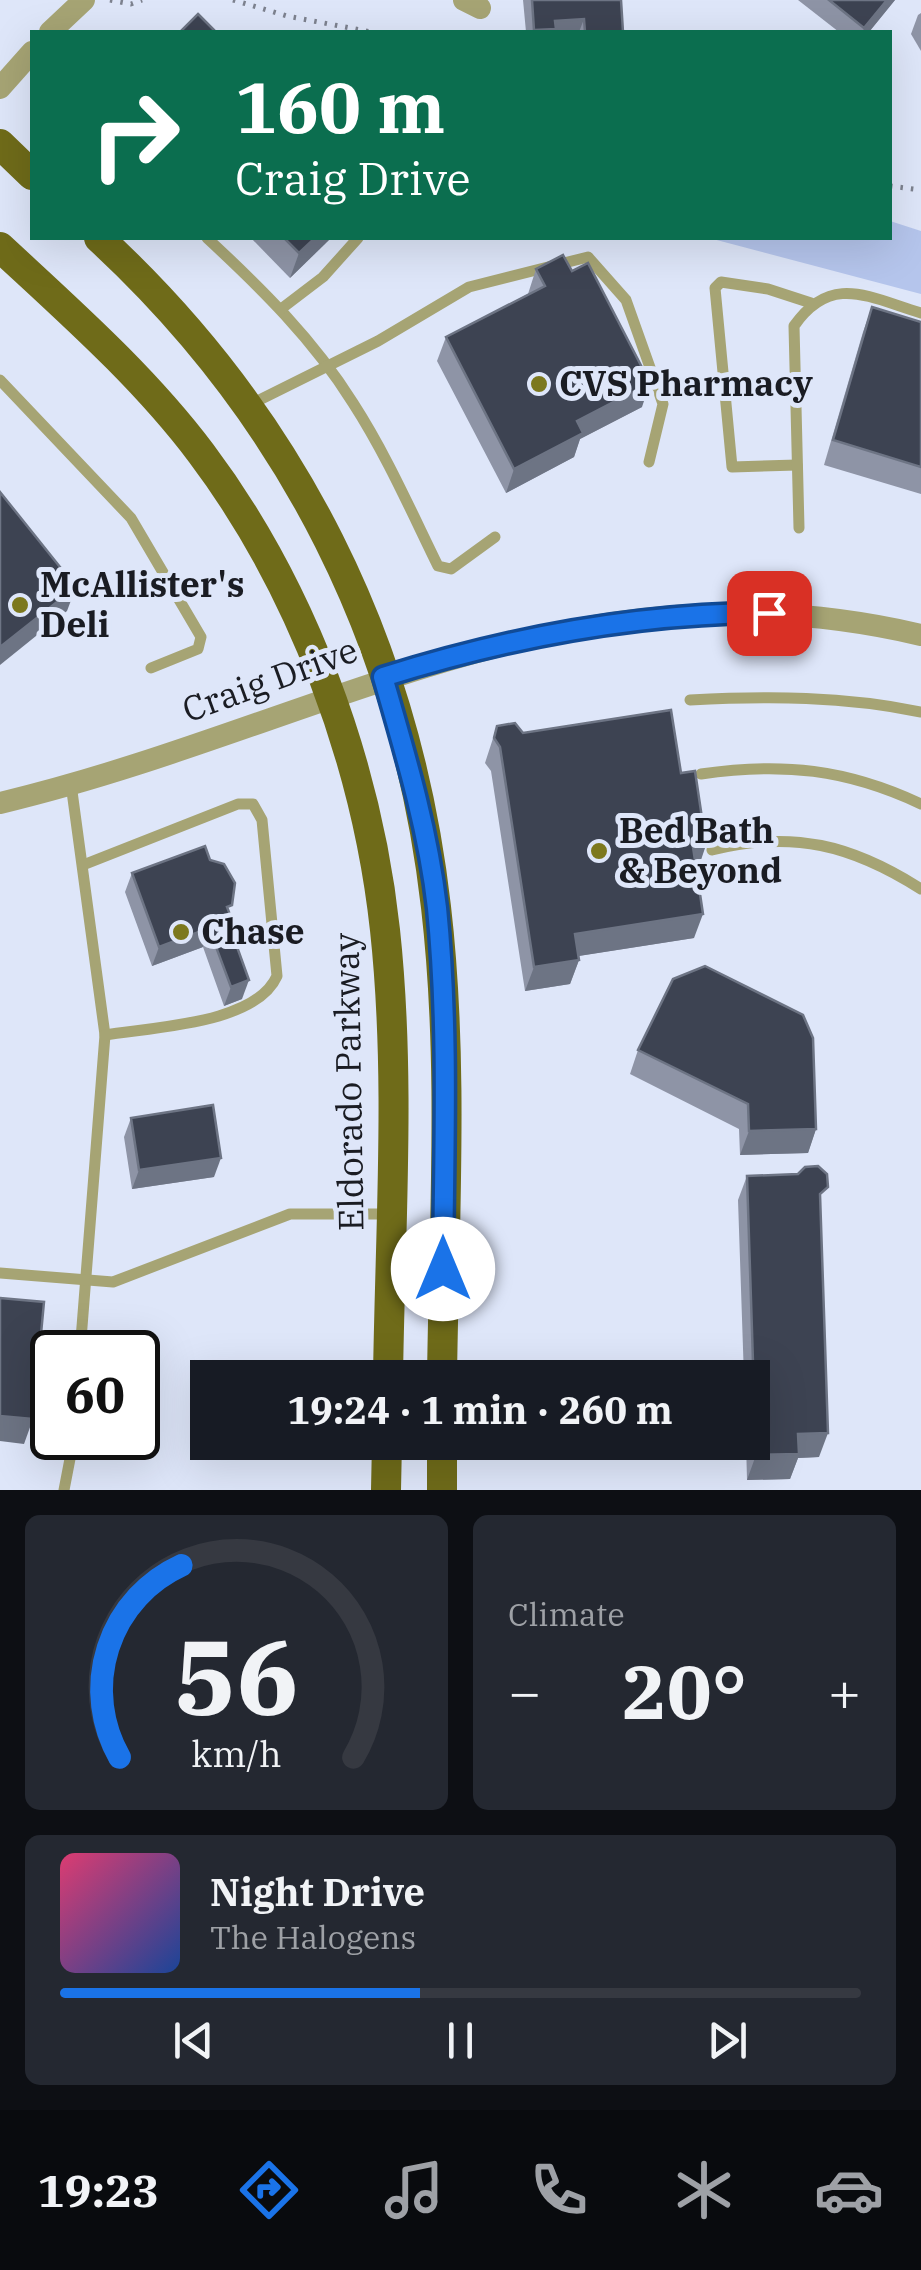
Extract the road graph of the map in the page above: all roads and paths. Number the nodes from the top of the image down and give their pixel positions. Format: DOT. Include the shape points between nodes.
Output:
graph roads {
  1 [pos="84,0"];
  2 [pos="110,0"];
  3 [pos="142,0"];
  4 [pos="233,0"];
  5 [pos="52,30"];
  6 [pos="360,30"];
  7 [pos="30,54"];
  8 [pos="0,88"];
  9 [pos="0,144"];
  10 [pos="30,173"];
  11 [pos="892,186"];
  12 [pos="921,190"];
  13 [pos="101,240"];
  14 [pos="208,240"];
  15 [pos="356,240"];
  16 [pos="0,247"];
  17 [pos="811,302"];
  18 [pos="282,309"];
  19 [pos="921,313"];
  20 [pos="328,366"];
  21 [pos="0,380"];
  22 [pos="249,404"];
  23 [pos="649,462"];
  24 [pos="798,466"];
  25 [pos="799,528"];
  26 [pos="495,536"];
  27 [pos="921,635"];
  28 [pos="152,668"];
  29 [pos="383,677"];
  30 [pos="328,696"];
  31 [pos="690,700"];
  32 [pos="921,712"];
  33 [pos="701,774"];
  34 [pos="72,784"];
  35 [pos="0,802"];
  36 [pos="921,804"];
  37 [pos="712,850"];
  38 [pos="82,865"];
  39 [pos="921,888"];
  40 [pos="105,1035"];
  41 [pos="390,1214"];
  42 [pos="0,1273"];
  43 [pos="85,1282"];
  44 [pos="82,1330"];
  45 [pos="388,1360"];
  46 [pos="442,1360"];
  47 [pos="70,1460"];
  48 [pos="386,1460"];
  49 [pos="442,1460"];
  50 [pos="64,1490"];
  51 [pos="386,1490"];
  52 [pos="442,1490"];
  1 -- 5 [label="street"];
  2 -- 3 [label="path"];
  4 -- 6 [label="path"];
  7 -- 8 [label="street"];
  9 -- 10 [label="main road"];
  11 -- 12 [label="path"];
  13 -- 22 [label="main road" via="185,324"];
  14 -- 18 [label="lane"];
  15 -- 18 [label="lane" via="324,277"];
  16 -- 30 [label="main road, Eldorado Parkway" via="88,329 201,452 271,564"];
  17 -- 19 [label="lane" via="836,292"];
  17 -- 24 [label="lane" via="794,326"];
  17 -- 24 [label="lane" via="737,284 714,288 732,468"];
  18 -- 20 [label="lane"];
  20 -- 22 [label="lane"];
  20 -- 23 [label="lane" via="470,287 588,257 626,300 663,404"];
  20 -- 26 [label="lane" via="379,448 438,566 451,569"];
  21 -- 28 [label="lane" via="131,518 201,638 198,649"];
  22 -- 29 [label="main road" via="322,522"];
  24 -- 25 [label="lane"];
  27 -- 29 [label="street, Craig Drive" via="796,613 715,612 530,635"];
  29 -- 30 [label="street, Craig Drive"];
  29 -- 46 [label="main road" via="409,764 437,908 444,1028"];
  30 -- 34 [label="street, Craig Drive"];
  30 -- 41 [label="main road, Eldorado Parkway" via="363,810 385,928 393,1073"];
  31 -- 32 [label="lane" via="842,698"];
  33 -- 36 [label="lane" via="775,765 816,768 874,782"];
  34 -- 35 [label="street, Craig Drive"];
  34 -- 38 [label="lane"];
  37 -- 39 [label="lane" via="812,842 876,860"];
  38 -- 40 [label="lane"];
  38 -- 40 [label="lane" via="238,804 253,804 262,820 277,976 272,989 244,1010"];
  40 -- 43 [label="lane"];
  41 -- 43 [label="lane" via="290,1214 113,1282"];
  41 -- 45 [label="main road, Eldorado Parkway"];
  42 -- 43 [label="lane"];
  43 -- 44 [label="lane"];
  47 -- 50 [label="lane"];
  48 -- 51 [label="main road"];
  49 -- 52 [label="main road"];
}
